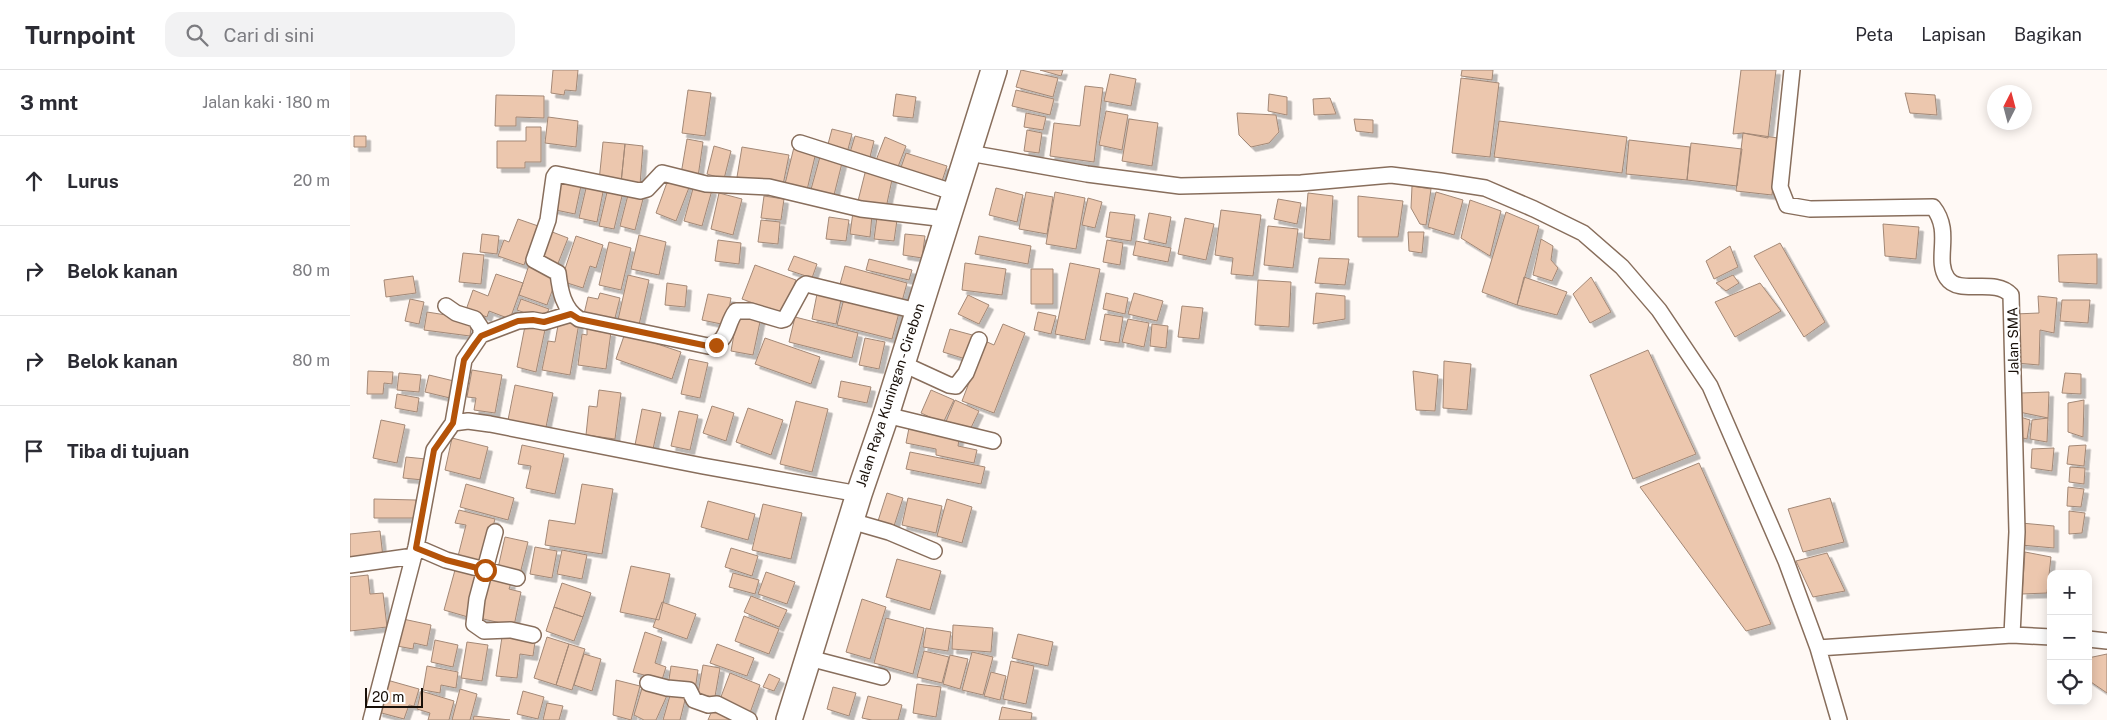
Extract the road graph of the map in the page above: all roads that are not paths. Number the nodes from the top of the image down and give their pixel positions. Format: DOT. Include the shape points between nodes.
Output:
graph roads {
  1 [pos="994,70"];
  2 [pos="1792,70"];
  3 [pos="800,143"];
  4 [pos="969,153"];
  5 [pos="956,193"];
  6 [pos="946,219"];
  7 [pos="446,306"];
  8 [pos="918,311"];
  9 [pos="571,314"];
  10 [pos="481,336"];
  11 [pos="979,340"];
  12 [pos="901,364"];
  13 [pos="886,415"];
  14 [pos="453,423"];
  15 [pos="993,441"];
  16 [pos="858,494"];
  17 [pos="851,521"];
  18 [pos="496,532"];
  19 [pos="934,550"];
  20 [pos="415,552"];
  21 [pos="350,565"];
  22 [pos="485,570"];
  23 [pos="517,578"];
  24 [pos="533,635"];
  25 [pos="2012,635"];
  26 [pos="2047,637"];
  27 [pos="2092,639"];
  28 [pos="2107,640"];
  29 [pos="1818,648"];
  30 [pos="809,658"];
  31 [pos="882,676"];
  32 [pos="648,682"];
  33 [pos="372,720"];
  34 [pos="750,720"];
  35 [pos="790,720"];
  36 [pos="1839,720"];
  1 -- 4 [label="highway, Jalan Raya Kuningan - Cirebon"];
  2 -- 25 [label="street, Jalan SMA" via="1780,187 1787,205 1810,209 1933,207 1943,223 1943,267 1947,278 1956,285 1998,287 2011,295 2017,532"];
  3 -- 5 [label="street"];
  4 -- 5 [label="highway, Jalan Raya Kuningan - Cirebon"];
  4 -- 29 [label="street" via="1087,174 1180,186 1301,183 1391,176 1440,181 1485,188 1583,233 1622,267 1660,310 1710,386 1786,561"];
  5 -- 6 [label="highway, Jalan Raya Kuningan - Cirebon"];
  6 -- 8 [label="highway, Jalan Raya Kuningan - Cirebon"];
  6 -- 9 [label="street" via="861,209 769,186 706,184 662,173 647,189 640,191 556,174 548,220 534,260 558,273 566,308"];
  7 -- 10 [label="street" via="475,319 480,325"];
  8 -- 9 [label="street" via="806,284 785,319 736,311 721,341 708,346 603,325"];
  8 -- 12 [label="highway, Jalan Raya Kuningan - Cirebon"];
  9 -- 10 [label="street" via="544,322 518,321"];
  10 -- 14 [label="street" via="464,360"];
  11 -- 12 [label="street" via="966,373 956,386"];
  12 -- 13 [label="highway, Jalan Raya Kuningan - Cirebon"];
  13 -- 15 [label="street"];
  13 -- 16 [label="highway, Jalan Raya Kuningan - Cirebon"];
  14 -- 16 [label="street" via="490,424"];
  14 -- 20 [label="street" via="434,450"];
  16 -- 17 [label="highway, Jalan Raya Kuningan - Cirebon"];
  17 -- 19 [label="street"];
  17 -- 30 [label="highway, Jalan Raya Kuningan - Cirebon"];
  18 -- 22 [label="street"];
  20 -- 21 [label="street"];
  20 -- 22 [label="street"];
  20 -- 33 [label="street"];
  22 -- 23 [label="street"];
  22 -- 24 [label="street" via="474,624 484,631 511,630"];
  25 -- 26 [label="street"];
  25 -- 29 [label="street"];
  27 -- 28 [label="street"];
  29 -- 36 [label="street"];
  30 -- 31 [label="street"];
  30 -- 35 [label="highway, Jalan Raya Kuningan - Cirebon"];
  32 -- 34 [label="street" via="689,690 694,700 708,705 717,704"];
}
